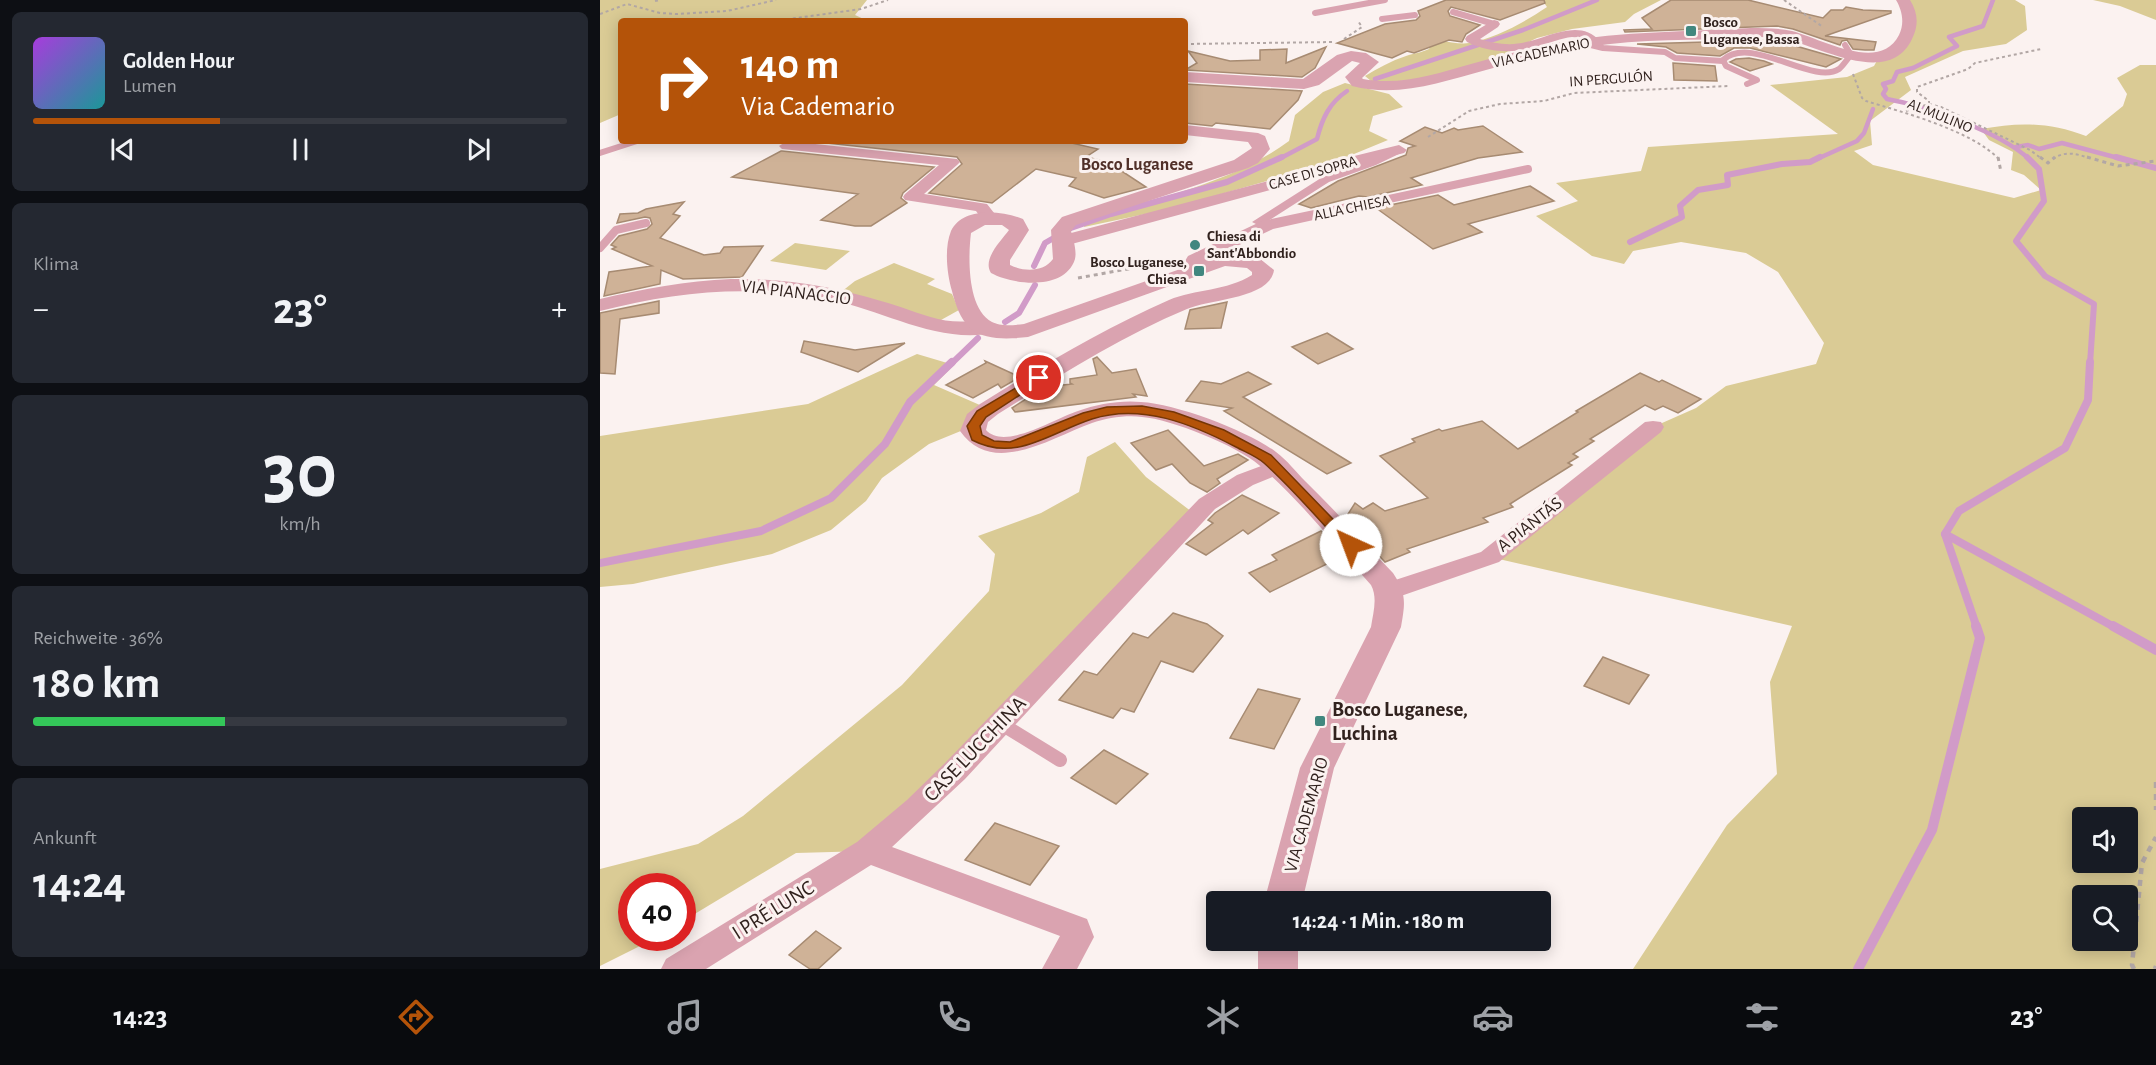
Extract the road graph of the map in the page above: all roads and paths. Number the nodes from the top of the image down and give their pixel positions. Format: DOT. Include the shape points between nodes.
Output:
graph roads {
  1 [pos="660,0"];
  2 [pos="776,0"];
  3 [pos="888,0"];
  4 [pos="1385,0"];
  5 [pos="1784,0"];
  6 [pos="1903,0"];
  7 [pos="655,2"];
  8 [pos="1453,12"];
  9 [pos="1315,13"];
  10 [pos="600,14"];
  11 [pos="1415,15"];
  12 [pos="796,18"];
  13 [pos="1358,20"];
  14 [pos="1382,20"];
  15 [pos="1494,24"];
  16 [pos="1588,42"];
  17 [pos="1188,45"];
  18 [pos="2041,49"];
  19 [pos="1847,54"];
  20 [pos="1725,58"];
  21 [pos="1188,76"];
  22 [pos="1747,84"];
  23 [pos="1928,104"];
  24 [pos="1904,112"];
  25 [pos="1188,130"];
  26 [pos="1428,137"];
  27 [pos="628,144"];
  28 [pos="787,147"];
  29 [pos="1400,150"];
  30 [pos="600,153"];
  31 [pos="2156,161"];
  32 [pos="1528,169"];
  33 [pos="2001,172"];
  34 [pos="1366,204"];
  35 [pos="990,218"];
  36 [pos="646,223"];
  37 [pos="1268,225"];
  38 [pos="1062,237"];
  39 [pos="600,248"];
  40 [pos="1146,266"];
  41 [pos="1188,271"];
  42 [pos="1076,278"];
  43 [pos="600,305"];
  44 [pos="990,328"];
  45 [pos="1653,428"];
  46 [pos="1277,467"];
  47 [pos="1389,591"];
  48 [pos="1000,723"];
  49 [pos="1060,760"];
  50 [pos="2156,782"];
  51 [pos="2156,810"];
  52 [pos="2156,837"];
  53 [pos="868,851"];
  54 [pos="1286,891"];
  55 [pos="1278,951"];
  56 [pos="678,969"];
  57 [pos="1059,969"];
  58 [pos="1278,969"];
  59 [pos="2134,969"];
  1 -- 7 [label="path"];
  2 -- 10 [label="path" via="726,11 677,14 627,4"];
  3 -- 12 [label="path" via="861,9"];
  4 -- 9 [label="lane"];
  5 -- 19 [label="path" via="1827,29"];
  6 -- 19 [label="street, VIA CADEMARIO" via="1909,30 1895,51 1879,57"];
  8 -- 15 [label="lane"];
  11 -- 14 [label="lane"];
  13 -- 17 [label="path" via="1362,27 1336,41"];
  15 -- 16 [label="street" via="1471,39 1501,48 1532,45 1573,33 1587,36"];
  16 -- 19 [label="street, VIA CADEMARIO" via="1774,33"];
  16 -- 20 [label="lane" via="1603,48 1665,52 1675,58"];
  16 -- 21 [label="street, VIA CADEMARIO" via="1406,85 1358,83 1353,77 1371,62 1350,57 1335,61 1320,79 1304,84"];
  18 -- 23 [label="path" via="1975,63 1917,87"];
  19 -- 20 [label="lane" via="1837,70 1826,71 1757,53 1742,52"];
  19 -- 24 [label="path, AL MULINO" via="1862,98"];
  20 -- 22 [label="lane" via="1726,66 1756,80"];
  22 -- 26 [label="path, IN PERGULÓN" via="1582,92 1544,101 1500,104 1469,111"];
  23 -- 24 [label="path"];
  23 -- 31 [label="path" via="2030,150 2049,163 2056,154 2068,152 2119,166"];
  24 -- 33 [label="path, AL MULINO" via="1981,145 1999,158"];
  25 -- 38 [label="street" via="1252,137 1259,140 1261,149 1241,164 1079,217 1063,226"];
  27 -- 30 [label="lane"];
  28 -- 35 [label="street" via="952,162 911,197 981,207"];
  29 -- 37 [label="street, CASE DI SOPRA" via="1325,180 1258,222"];
  29 -- 38 [label="street, CASE DI SOPRA"];
  32 -- 34 [label="lane, ALLA CHIESA"];
  34 -- 37 [label="street, ALLA CHIESA"];
  35 -- 38 [label="street" via="1005,219 1019,226 998,264 1011,274 1031,276 1055,270 1064,258"];
  35 -- 44 [label="street" via="963,229 957,256 959,281 970,311 978,323"];
  36 -- 39 [label="lane" via="616,230"];
  37 -- 41 [label="street, ALLA CHIESA" via="1194,260"];
  40 -- 42 [label="path"];
  41 -- 44 [label="street" via="1046,325 1015,332"];
  41 -- 46 [label="street" via="1233,259 1252,262 1264,273 1248,286 1183,302 1083,352 988,409 976,420 973,431 976,437 992,445 1011,446 1096,414 1142,409 1170,414 1219,433"];
  43 -- 44 [label="street, VIA PIANACCIO" via="646,295 753,284 858,301 945,329"];
  45 -- 47 [label="street, A PIANTÁS" via="1490,557"];
  46 -- 47 [label="street"];
  46 -- 48 [label="street, CASE LUCCHINA" via="1245,480 1207,504"];
  47 -- 54 [label="street, VIA CADEMARIO" via="1386,627 1317,768"];
  48 -- 49 [label="lane"];
  48 -- 53 [label="street, CASE LUCCHINA" via="917,808"];
  50 -- 51 [label="path"];
  52 -- 59 [label="path" via="2142,863"];
  53 -- 56 [label="street, I PRÉ LUNC"];
  53 -- 57 [label="street" via="1076,929 1078,938"];
  55 -- 58 [label="street"];
}
